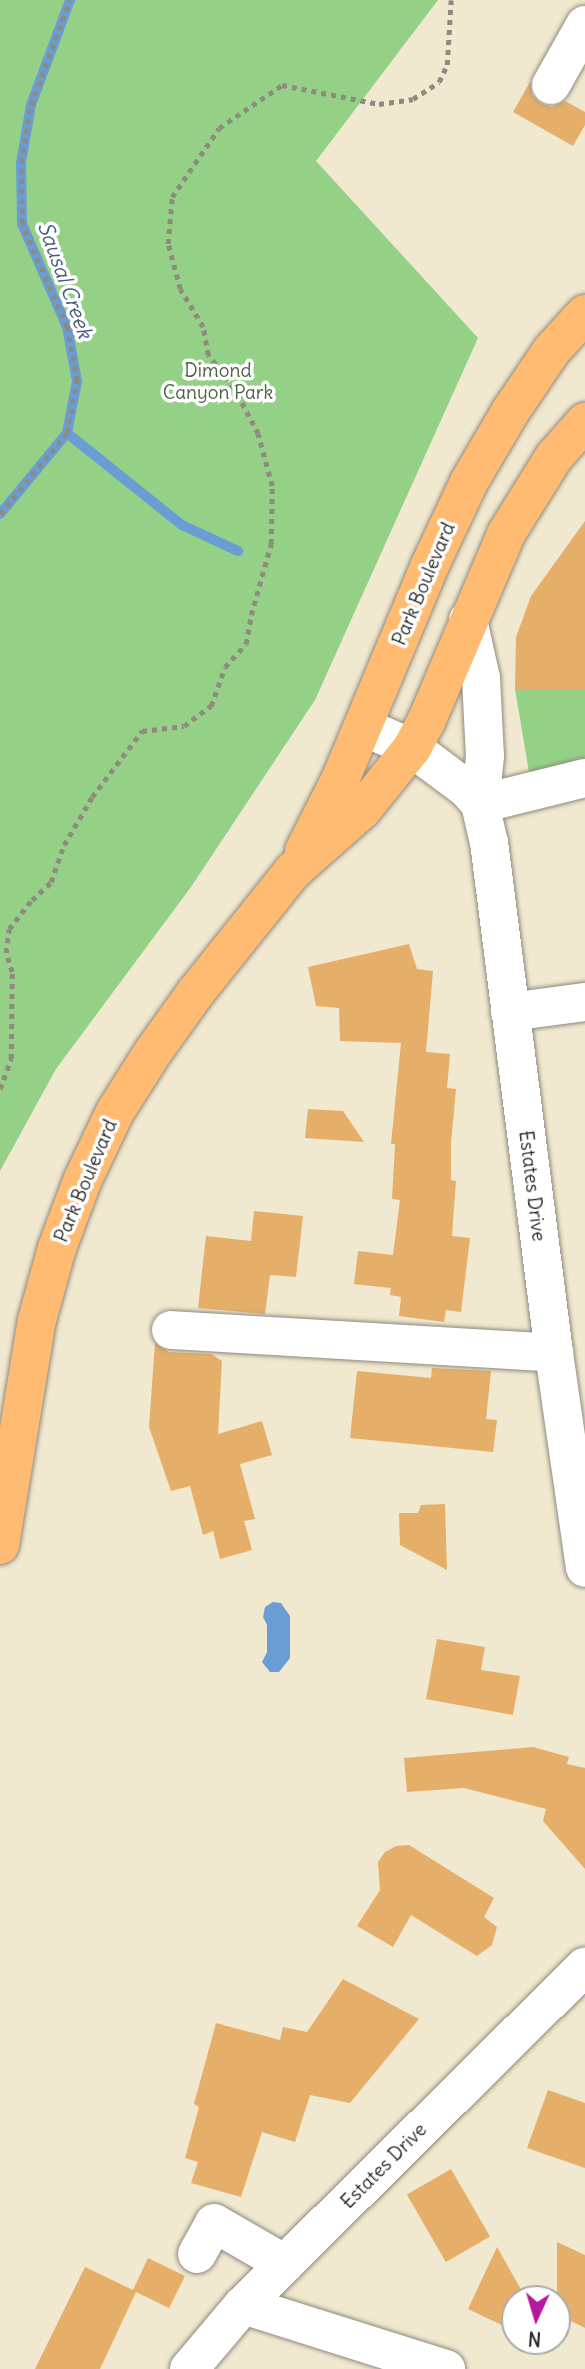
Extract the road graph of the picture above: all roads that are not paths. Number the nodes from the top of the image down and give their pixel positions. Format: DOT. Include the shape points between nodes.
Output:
graph roads {
  1 [pos="585,25"];
  2 [pos="551,85"];
  3 [pos="585,314"];
  4 [pos="585,422"];
  5 [pos="468,620"];
  6 [pos="363,727"];
  7 [pos="412,748"];
  8 [pos="585,778"];
  9 [pos="480,804"];
  10 [pos="293,872"];
  11 [pos="585,1002"];
  12 [pos="510,1012"];
  13 [pos="171,1330"];
  14 [pos="565,1367"];
  15 [pos="0,1545"];
  16 [pos="585,1568"];
  17 [pos="585,1967"];
  18 [pos="197,2254"];
  19 [pos="285,2264"];
  20 [pos="243,2305"];
  21 [pos="189,2369"];
  22 [pos="446,2369"];
  1 -- 2 [label="street"];
  3 -- 6 [label="main road, Park Boulevard" via="552,350 469,482"];
  4 -- 5 [label="main road, Park Boulevard" via="554,457 506,534"];
  5 -- 7 [label="main road, Park Boulevard"];
  5 -- 9 [label="street, Estates Drive" via="481,678 485,756"];
  6 -- 7 [label="street"];
  6 -- 10 [label="main road, Park Boulevard"];
  7 -- 9 [label="street"];
  7 -- 10 [label="main road, Park Boulevard" via="362,810"];
  8 -- 9 [label="street"];
  9 -- 12 [label="street, Estates Drive"];
  10 -- 15 [label="main road, Park Boulevard" via="153,1052 115,1112 83,1179 37,1320"];
  11 -- 12 [label="street"];
  12 -- 14 [label="street, Estates Drive"];
  13 -- 14 [label="street"];
  14 -- 16 [label="street, Estates Drive"];
  17 -- 19 [label="street, Estates Drive"];
  18 -- 19 [label="street" via="214,2223"];
  19 -- 20 [label="street, Estates Drive"];
  20 -- 21 [label="street, Estates Drive"];
  20 -- 22 [label="street"];
}
